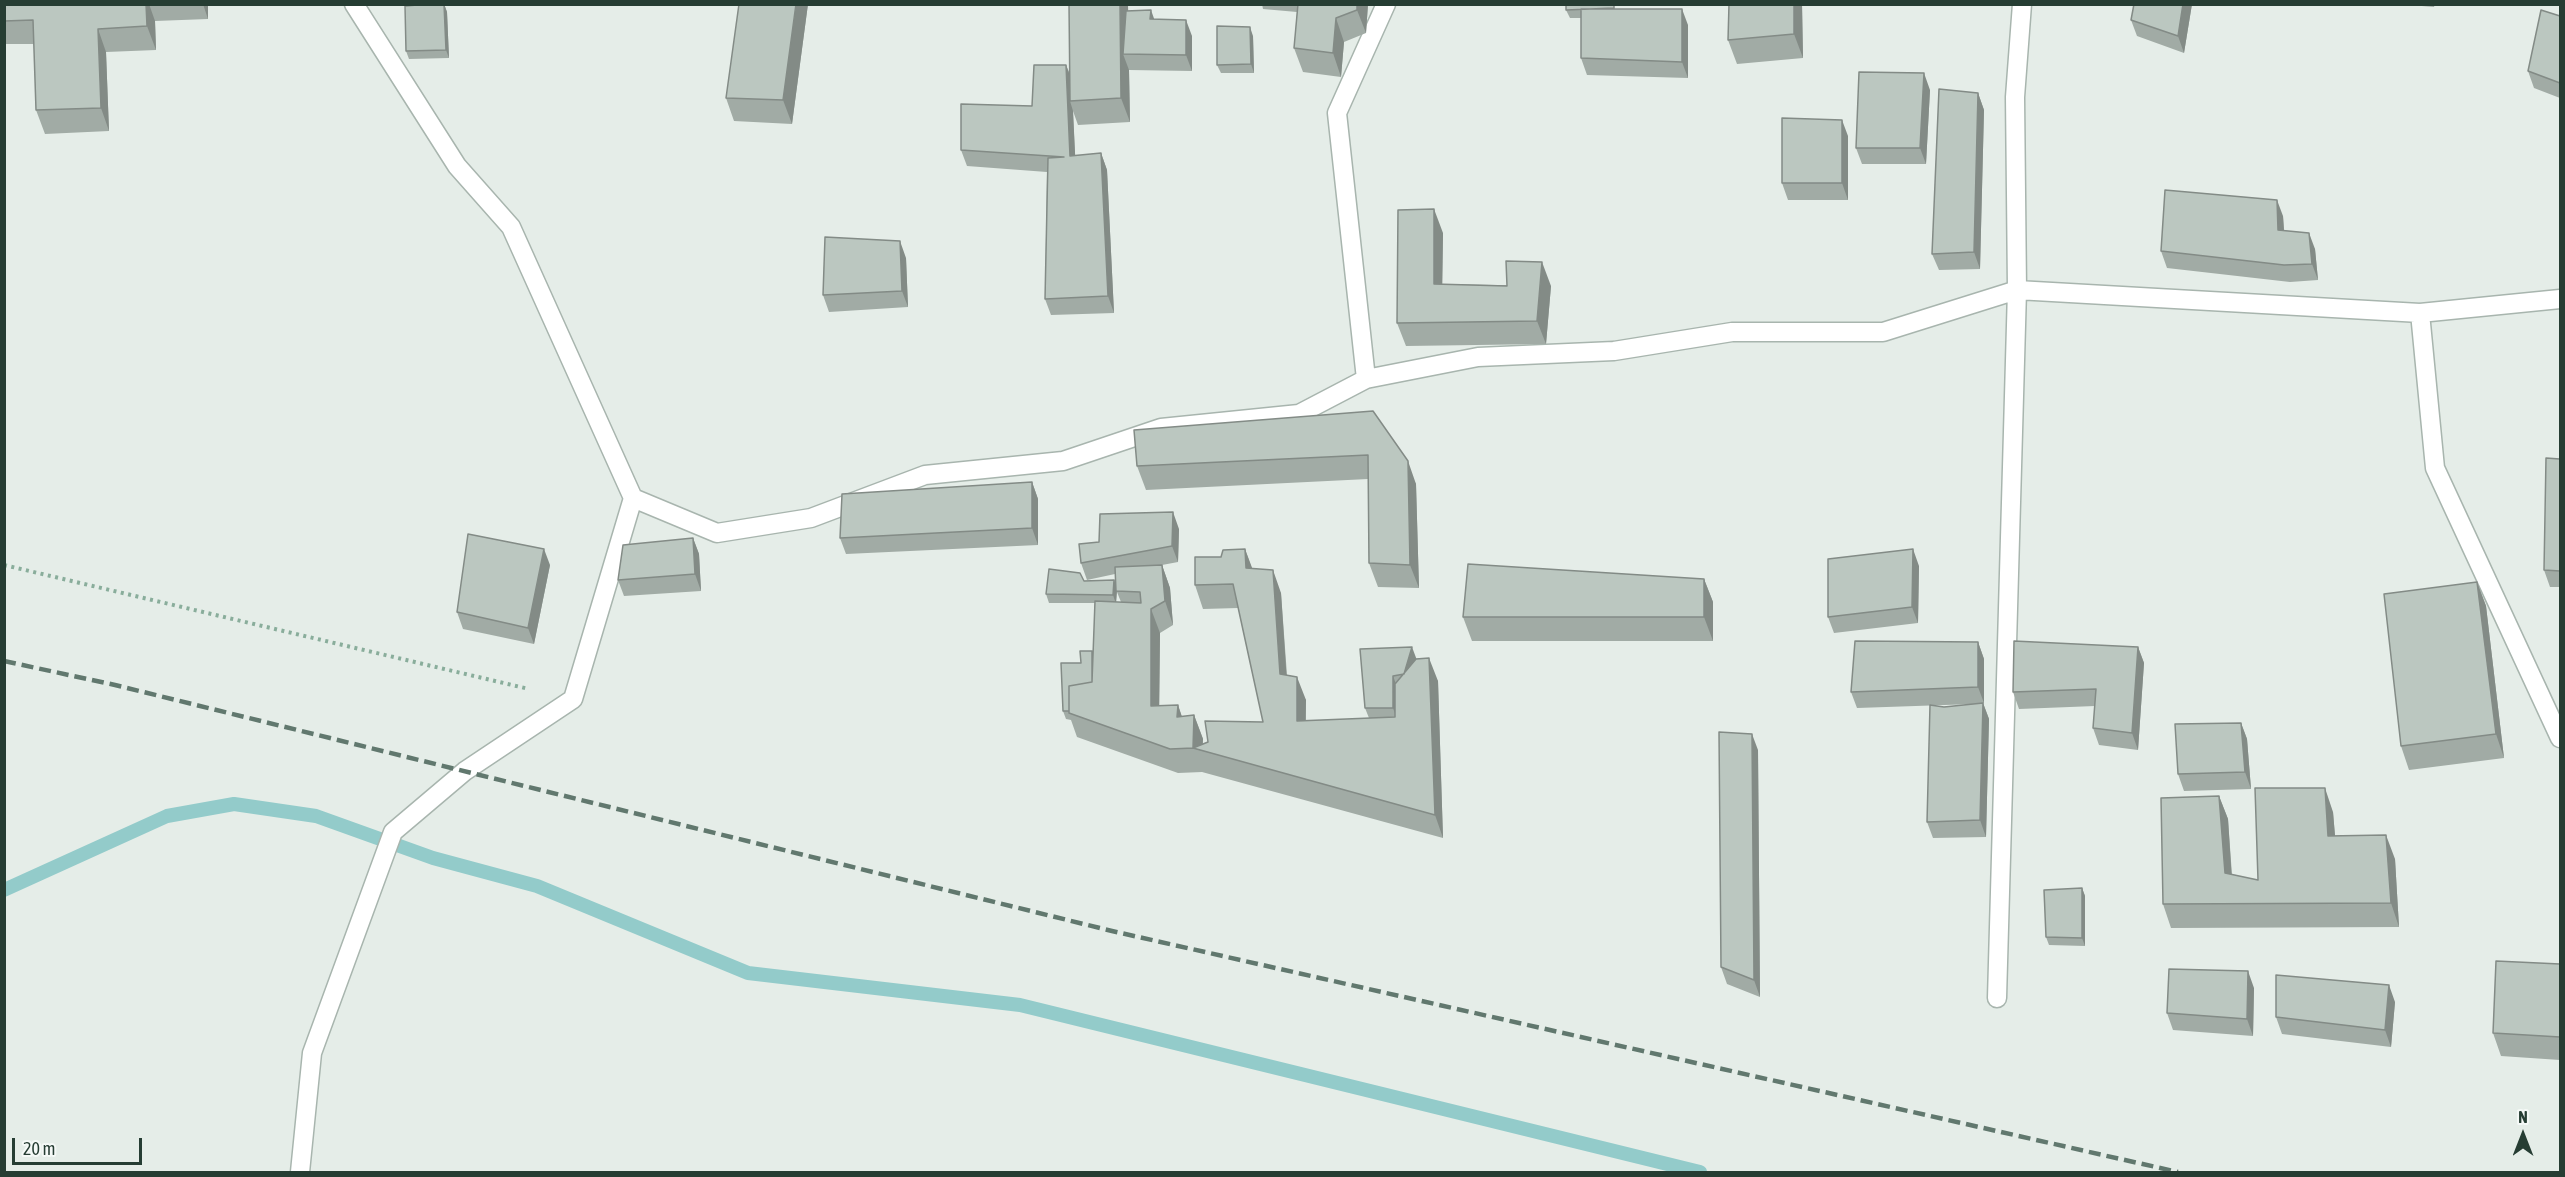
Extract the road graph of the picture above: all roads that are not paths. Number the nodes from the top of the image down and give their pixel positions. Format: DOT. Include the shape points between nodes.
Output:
graph roads {
  1 [pos="354,4"];
  2 [pos="1386,4"];
  3 [pos="2022,4"];
  4 [pos="2017,290"];
  5 [pos="2560,299"];
  6 [pos="2420,313"];
  7 [pos="1366,379"];
  8 [pos="633,498"];
  9 [pos="2560,738"];
  10 [pos="1997,998"];
  11 [pos="300,1173"];
  1 -- 8 [label="street" via="457,166 512,227"];
  2 -- 7 [label="street" via="1337,113"];
  3 -- 4 [label="street" via="2015,97"];
  4 -- 6 [label="street"];
  4 -- 7 [label="street" via="1882,332 1732,332 1614,351 1478,357"];
  4 -- 10 [label="street"];
  5 -- 6 [label="street"];
  6 -- 9 [label="street" via="2435,468"];
  7 -- 8 [label="street" via="1299,414 1161,428 1063,461 925,475 812,518 717,533"];
  8 -- 11 [label="street" via="573,699 465,771 393,832 312,1053"];
}
